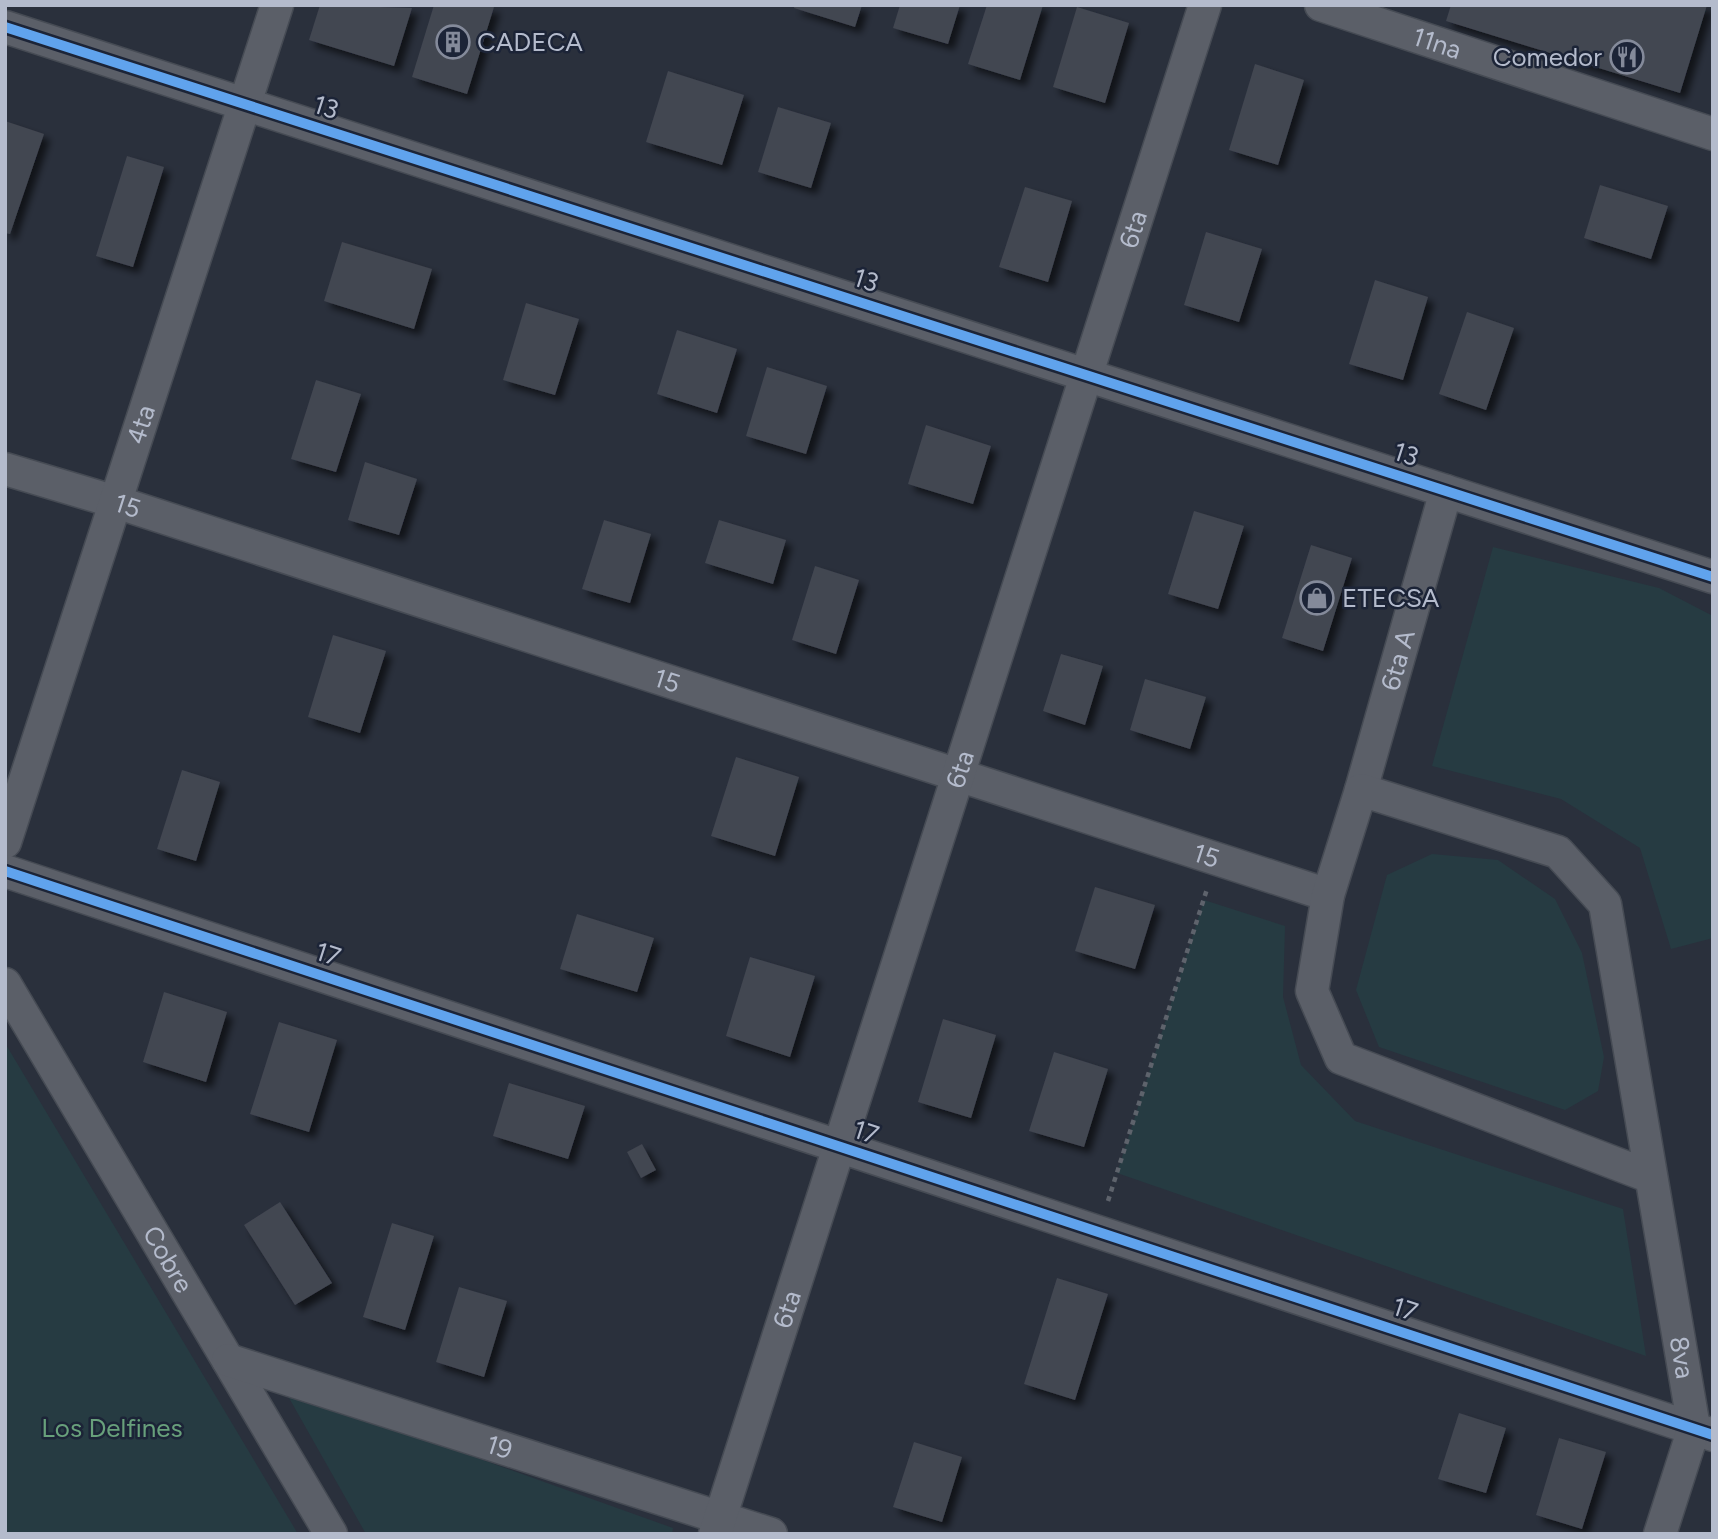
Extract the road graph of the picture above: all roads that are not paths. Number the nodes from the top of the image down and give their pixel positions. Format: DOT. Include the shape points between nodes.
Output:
graph roads {
  1 [pos="277,5"];
  2 [pos="1205,5"];
  3 [pos="1321,5"];
  4 [pos="5,27"];
  5 [pos="244,104"];
  6 [pos="1713,134"];
  7 [pos="1086,375"];
  8 [pos="5,469"];
  9 [pos="1446,491"];
  10 [pos="116,502"];
  11 [pos="1713,577"];
  12 [pos="958,775"];
  13 [pos="1362,790"];
  14 [pos="5,842"];
  15 [pos="5,871"];
  16 [pos="1328,895"];
  17 [pos="5,984"];
  18 [pos="839,1147"];
  19 [pos="1651,1177"];
  20 [pos="229,1360"];
  21 [pos="1703,1432"];
  22 [pos="718,1526"];
  23 [pos="331,1534"];
  24 [pos="771,1534"];
  25 [pos="1660,1534"];
  1 -- 5 [label="street, 4ta"];
  2 -- 7 [label="street, 6ta"];
  3 -- 6 [label="street, 11na"];
  4 -- 5 [label="street, 13"];
  5 -- 7 [label="street, 13"];
  5 -- 10 [label="street, 4ta"];
  7 -- 9 [label="street, 13"];
  7 -- 12 [label="street, 6ta"];
  8 -- 10 [label="street, 15"];
  9 -- 11 [label="street, 13"];
  9 -- 13 [label="street, 6ta A"];
  10 -- 12 [label="street, 15"];
  10 -- 14 [label="street, 4ta"];
  12 -- 16 [label="street, 15"];
  12 -- 18 [label="street, 6ta"];
  13 -- 16 [label="street, 6ta A"];
  13 -- 19 [label="street, 8va" via="1558,852 1605,904"];
  15 -- 18 [label="street, 17"];
  16 -- 19 [label="street, 6ta A" via="1312,991 1341,1058"];
  17 -- 20 [label="street, Cobre"];
  18 -- 21 [label="street, 17"];
  18 -- 22 [label="street, 6ta"];
  19 -- 21 [label="street, 8va"];
  20 -- 22 [label="street, 19"];
  20 -- 23 [label="street, Cobre"];
  21 -- 25 [label="street, 8va"];
  22 -- 24 [label="street, 19"];
}
